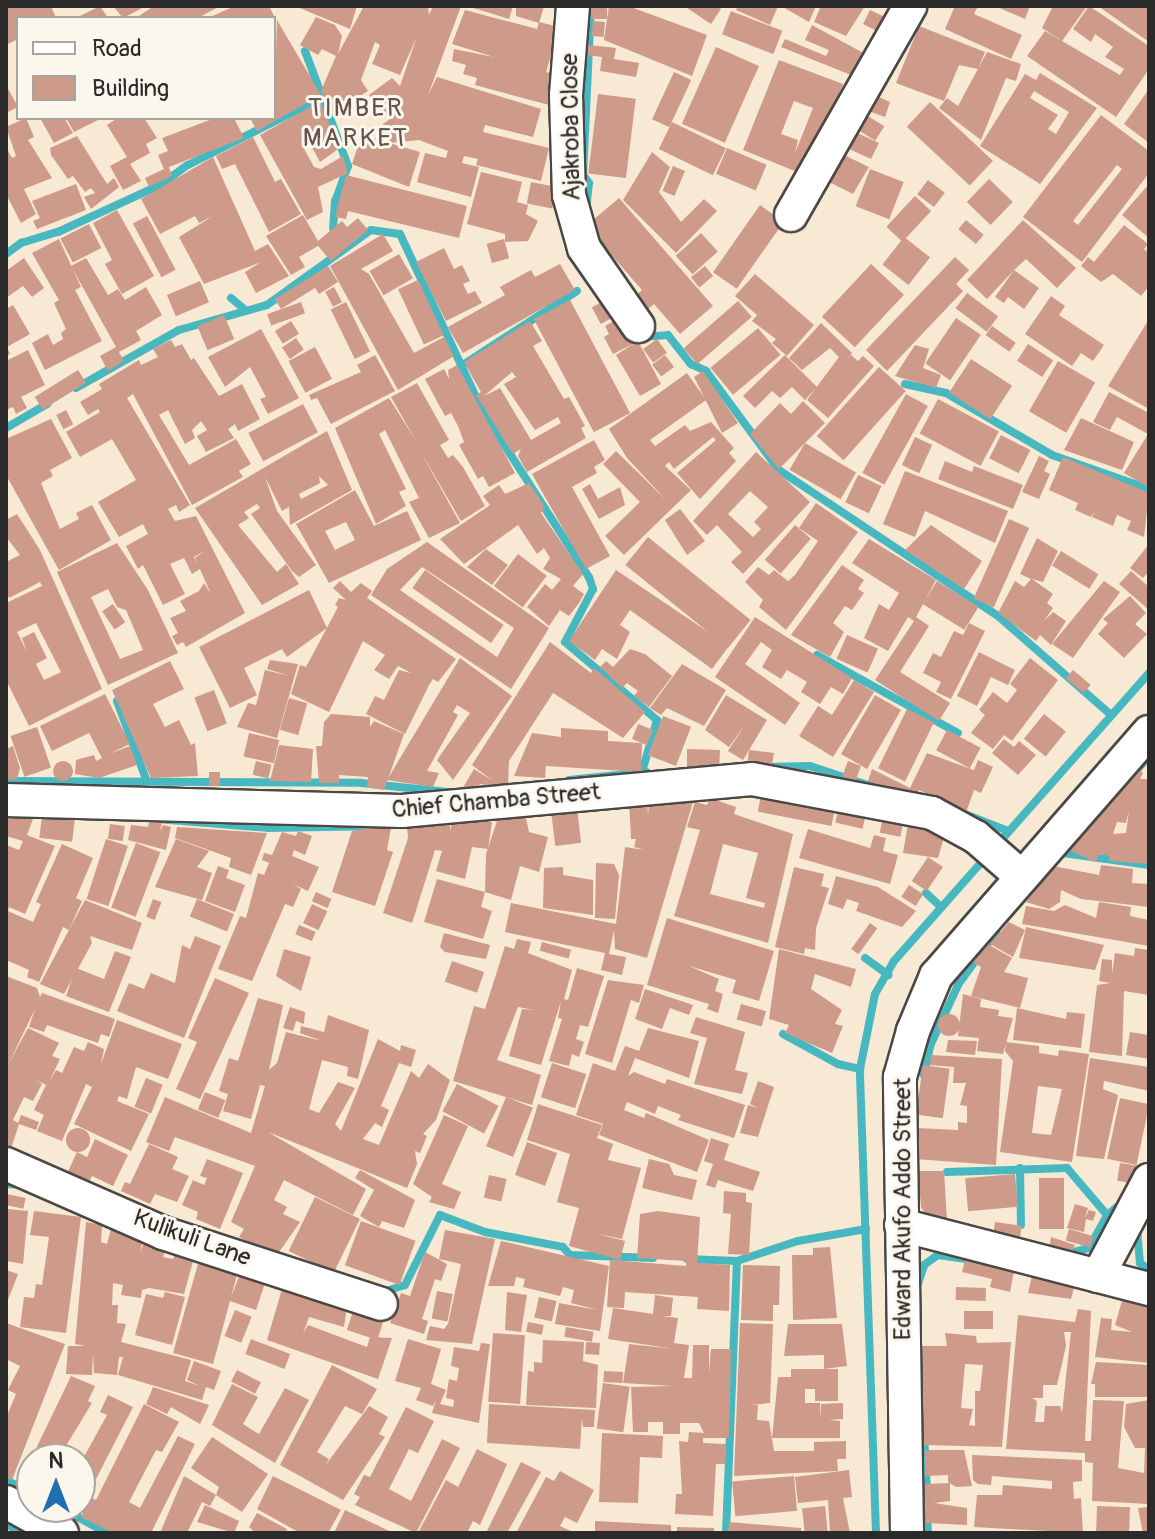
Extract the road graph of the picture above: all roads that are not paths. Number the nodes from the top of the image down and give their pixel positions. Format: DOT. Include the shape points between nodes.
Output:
graph roads {
  1 [pos="573,6"];
  2 [pos="910,6"];
  3 [pos="791,215"];
  4 [pos="638,326"];
  5 [pos="1149,732"];
  6 [pos="6,800"];
  7 [pos="1011,868"];
  8 [pos="6,1164"];
  9 [pos="1149,1180"];
  10 [pos="901,1225"];
  11 [pos="1098,1276"];
  12 [pos="1149,1289"];
  13 [pos="381,1304"];
  14 [pos="6,1502"];
  15 [pos="62,1533"];
  16 [pos="907,1533"];
  1 -- 4 [label="street, Ajakroba Close" via="566,95 569,195 584,248"];
  2 -- 3 [label="street"];
  5 -- 7 [label="street, Edward Akufo Addo Street"];
  6 -- 7 [label="street, Chief Chamba Street" via="402,811 752,779 932,813 976,837"];
  7 -- 10 [label="street, Edward Akufo Addo Street" via="936,976 913,1031 900,1077"];
  8 -- 13 [label="street, Kulikuli Lane" via="163,1233"];
  9 -- 11 [label="street"];
  10 -- 11 [label="street"];
  10 -- 16 [label="street, Edward Akufo Addo Street"];
  11 -- 12 [label="street"];
  14 -- 15 [label="street"];
}
